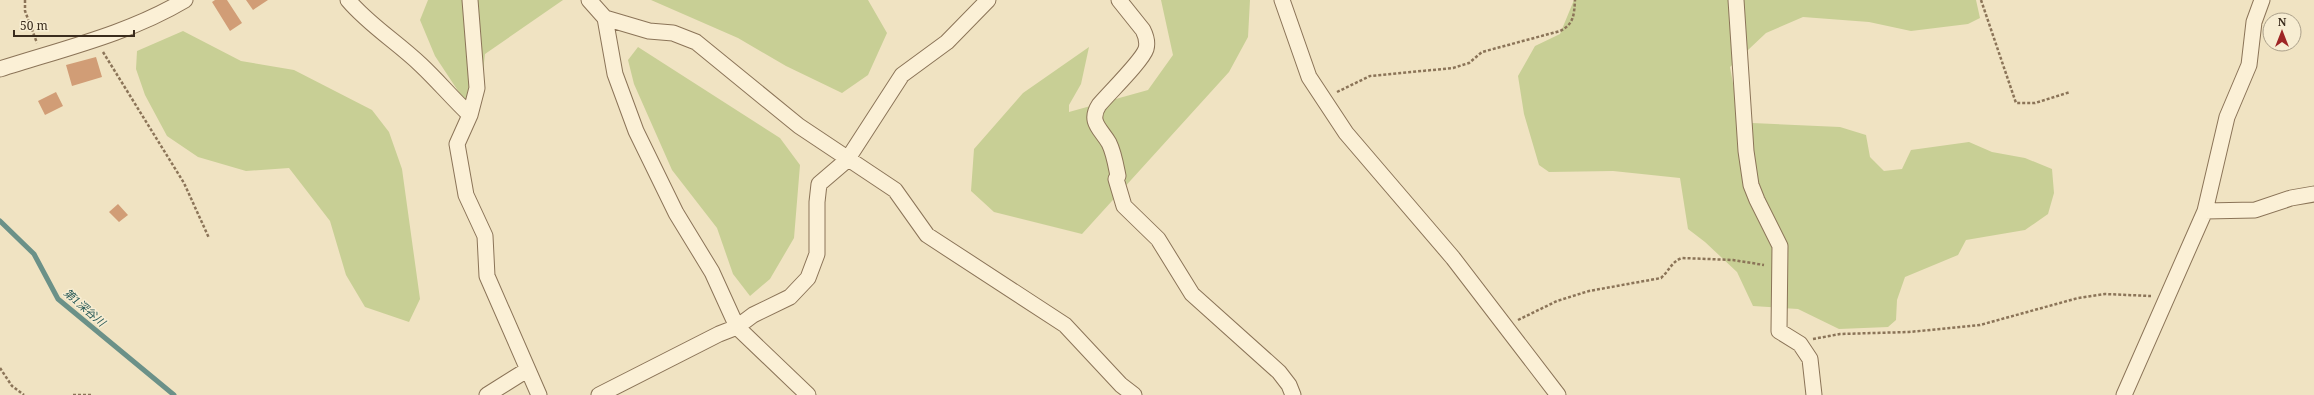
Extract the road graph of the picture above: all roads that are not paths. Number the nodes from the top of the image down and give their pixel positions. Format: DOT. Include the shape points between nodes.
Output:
graph roads {
  1 [pos="184,0"];
  2 [pos="348,0"];
  3 [pos="470,0"];
  4 [pos="589,0"];
  5 [pos="988,0"];
  6 [pos="1119,0"];
  7 [pos="1282,0"];
  8 [pos="1736,0"];
  9 [pos="2262,0"];
  10 [pos="605,18"];
  11 [pos="0,68"];
  12 [pos="470,115"];
  13 [pos="847,160"];
  14 [pos="2314,194"];
  15 [pos="2205,211"];
  16 [pos="737,327"];
  17 [pos="527,370"];
  18 [pos="487,395"];
  19 [pos="539,395"];
  20 [pos="599,395"];
  21 [pos="808,395"];
  22 [pos="1134,395"];
  23 [pos="1293,395"];
  24 [pos="1558,395"];
  25 [pos="1814,395"];
  26 [pos="2124,395"];
  1 -- 11 [label="street" via="164,12 96,39"];
  2 -- 12 [label="street" via="359,13 422,65"];
  3 -- 12 [label="street" via="476,88"];
  4 -- 10 [label="street"];
  5 -- 13 [label="street" via="947,42 902,75"];
  6 -- 23 [label="street" via="1146,35 1146,49 1095,110 1094,121 1111,148 1124,206 1158,239 1192,294 1279,372"];
  7 -- 24 [label="street" via="1309,77 1346,133 1453,258"];
  8 -- 25 [label="street" via="1746,151 1751,185 1780,246 1779,331 1800,344 1810,359"];
  9 -- 15 [label="street" via="2254,22 2249,65 2227,117"];
  10 -- 13 [label="street" via="649,31 673,33 696,42 799,126"];
  10 -- 16 [label="street" via="615,74 636,130 676,213 712,272"];
  12 -- 17 [label="street" via="456,144 466,195 485,236 487,276"];
  13 -- 16 [label="street" via="819,184 817,254 808,278 790,297 753,315"];
  13 -- 22 [label="street" via="895,190 927,235 1065,325 1121,385"];
  14 -- 15 [label="street" via="2291,198 2255,210"];
  15 -- 26 [label="street"];
  16 -- 20 [label="street"];
  16 -- 21 [label="street"];
  17 -- 18 [label="street"];
  17 -- 19 [label="street"];
}
